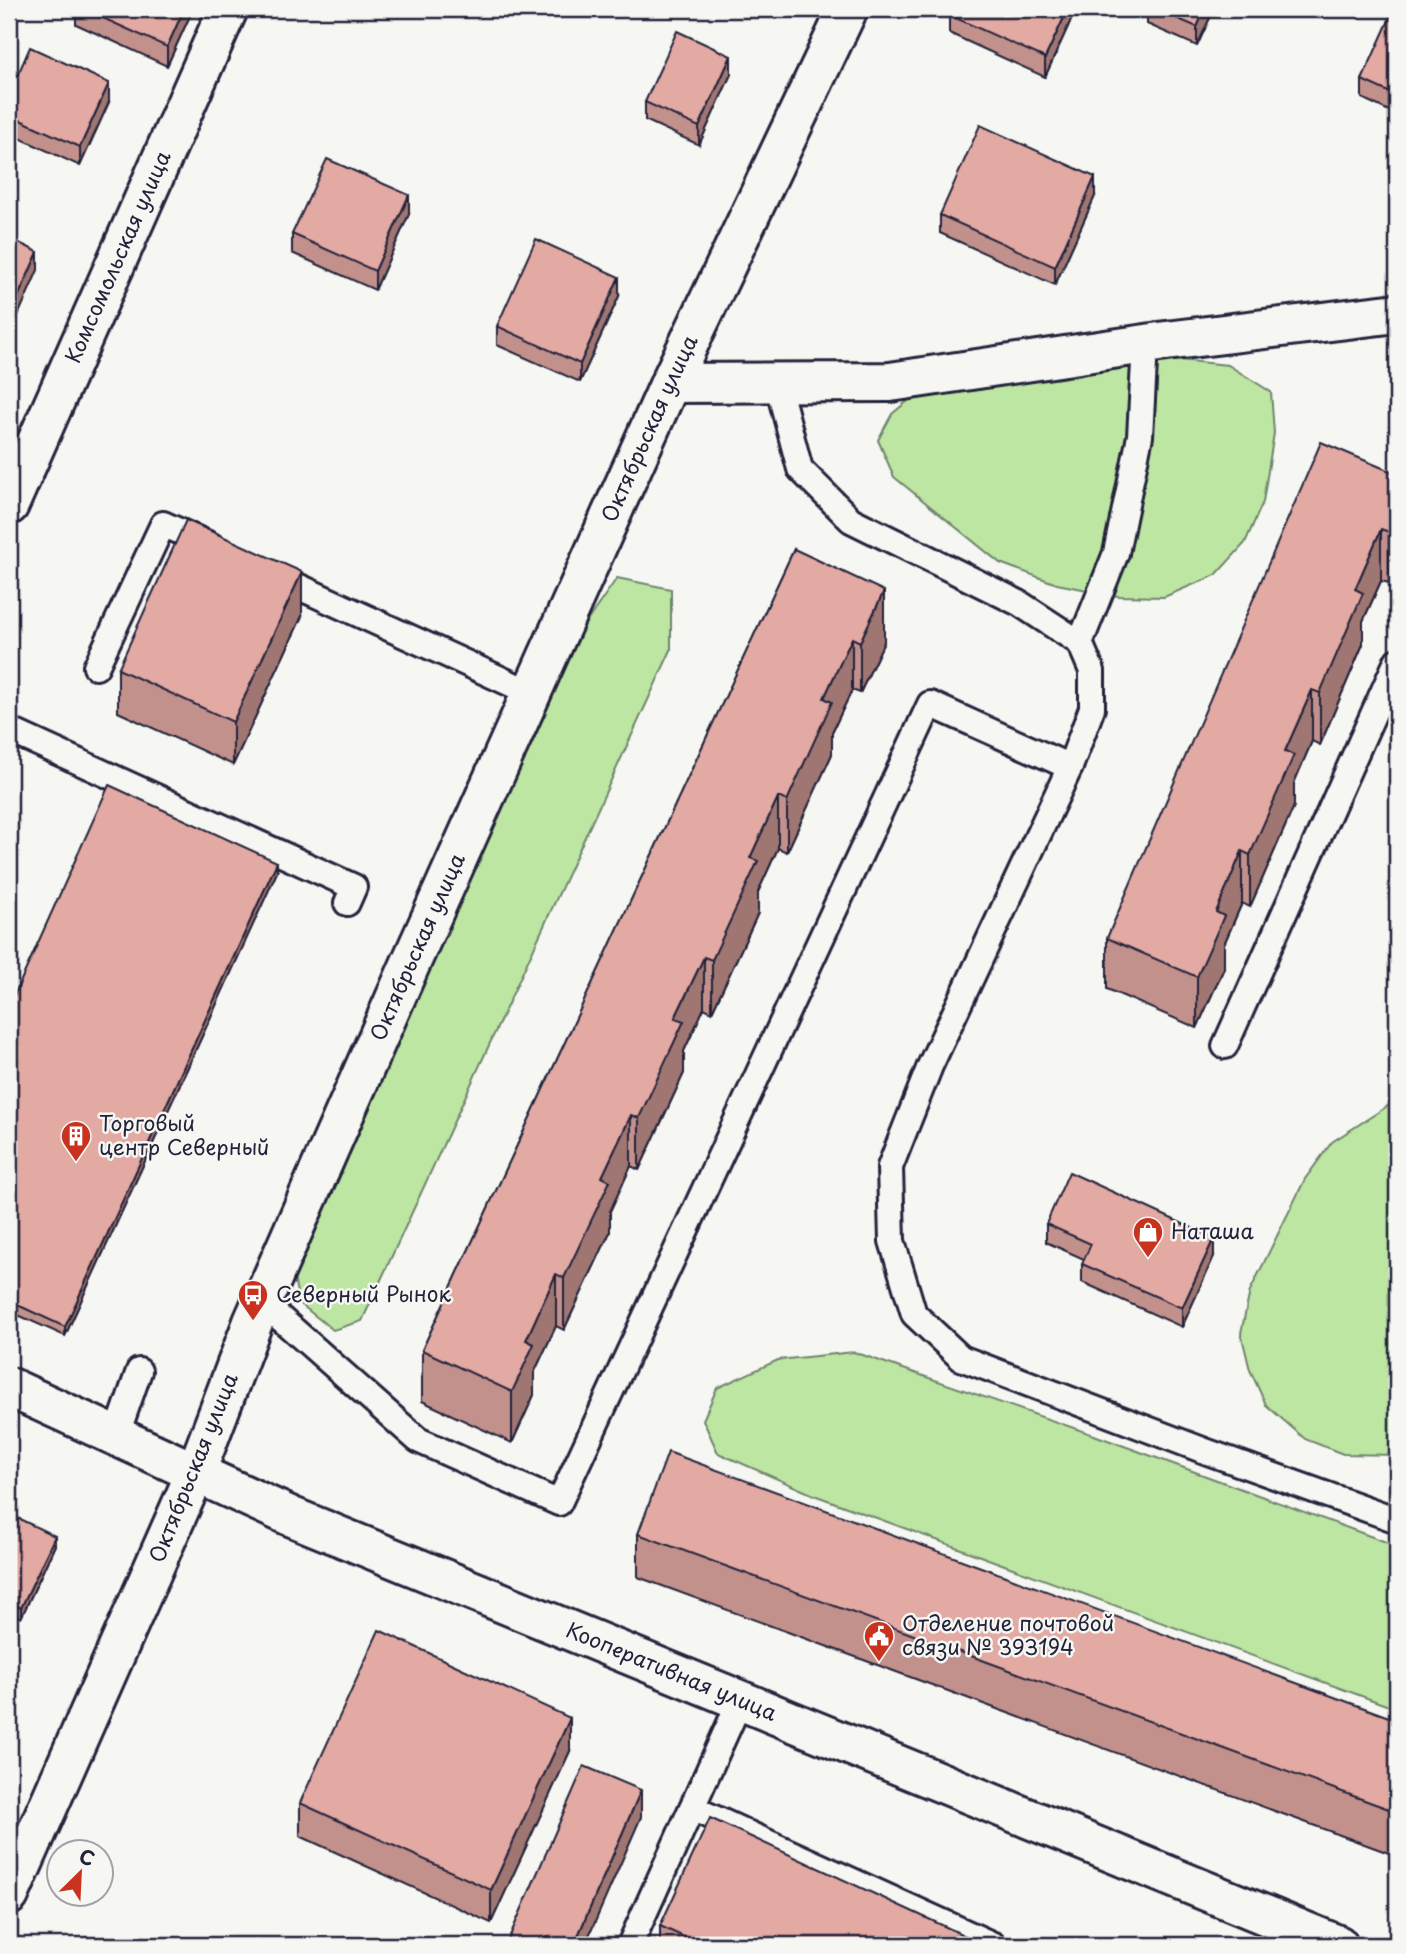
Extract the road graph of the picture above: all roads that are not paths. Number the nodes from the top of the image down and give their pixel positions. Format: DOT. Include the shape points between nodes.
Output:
graph roads {
  1 [pos="228,9"];
  2 [pos="848,9"];
  3 [pos="1397,313"];
  4 [pos="1145,345"];
  5 [pos="777,382"];
  6 [pos="670,383"];
  7 [pos="9,505"];
  8 [pos="226,553"];
  9 [pos="252,565"];
  10 [pos="1080,643"];
  11 [pos="1397,661"];
  12 [pos="96,667"];
  13 [pos="531,693"];
  14 [pos="9,730"];
  15 [pos="1070,767"];
  16 [pos="347,903"];
  17 [pos="1225,1046"];
  18 [pos="262,1303"];
  19 [pos="139,1371"];
  20 [pos="9,1387"];
  21 [pos="116,1437"];
  22 [pos="195,1472"];
  23 [pos="1397,1520"];
  24 [pos="740,1701"];
  25 [pos="692,1808"];
  26 [pos="9,1895"];
  27 [pos="630,1945"];
  28 [pos="993,1945"];
  29 [pos="1338,1945"];
  1 -- 7 [label="street, Комсомольская улица"];
  2 -- 6 [label="street, Октябрьская улица"];
  3 -- 4 [label="street"];
  4 -- 5 [label="street" via="890,382"];
  4 -- 10 [label="lane" via="1140,436 1116,553"];
  5 -- 6 [label="street"];
  5 -- 10 [label="lane" via="800,469 851,520 1019,603"];
  6 -- 13 [label="street, Октябрьская улица"];
  8 -- 12 [label="lane" via="163,524"];
  9 -- 13 [label="lane"];
  10 -- 15 [label="lane" via="1092,671 1092,709"];
  11 -- 17 [label="lane"];
  13 -- 18 [label="street, Октябрьская улица"];
  14 -- 16 [label="lane" via="354,887"];
  15 -- 18 [label="lane" via="930,704 559,1503 418,1440"];
  15 -- 23 [label="lane" via="930,1066 890,1167 892,1241 914,1314 961,1358"];
  18 -- 22 [label="street, Октябрьская улица"];
  19 -- 21 [label="lane"];
  20 -- 21 [label="street, Кооперативная улица"];
  21 -- 22 [label="street, Кооперативная улица"];
  22 -- 24 [label="street, Кооперативная улица" via="290,1516"];
  22 -- 26 [label="street, Октябрьская улица"];
  24 -- 25 [label="lane"];
  24 -- 29 [label="street, Кооперативная улица"];
  25 -- 27 [label="lane"];
  25 -- 28 [label="lane"];
}
